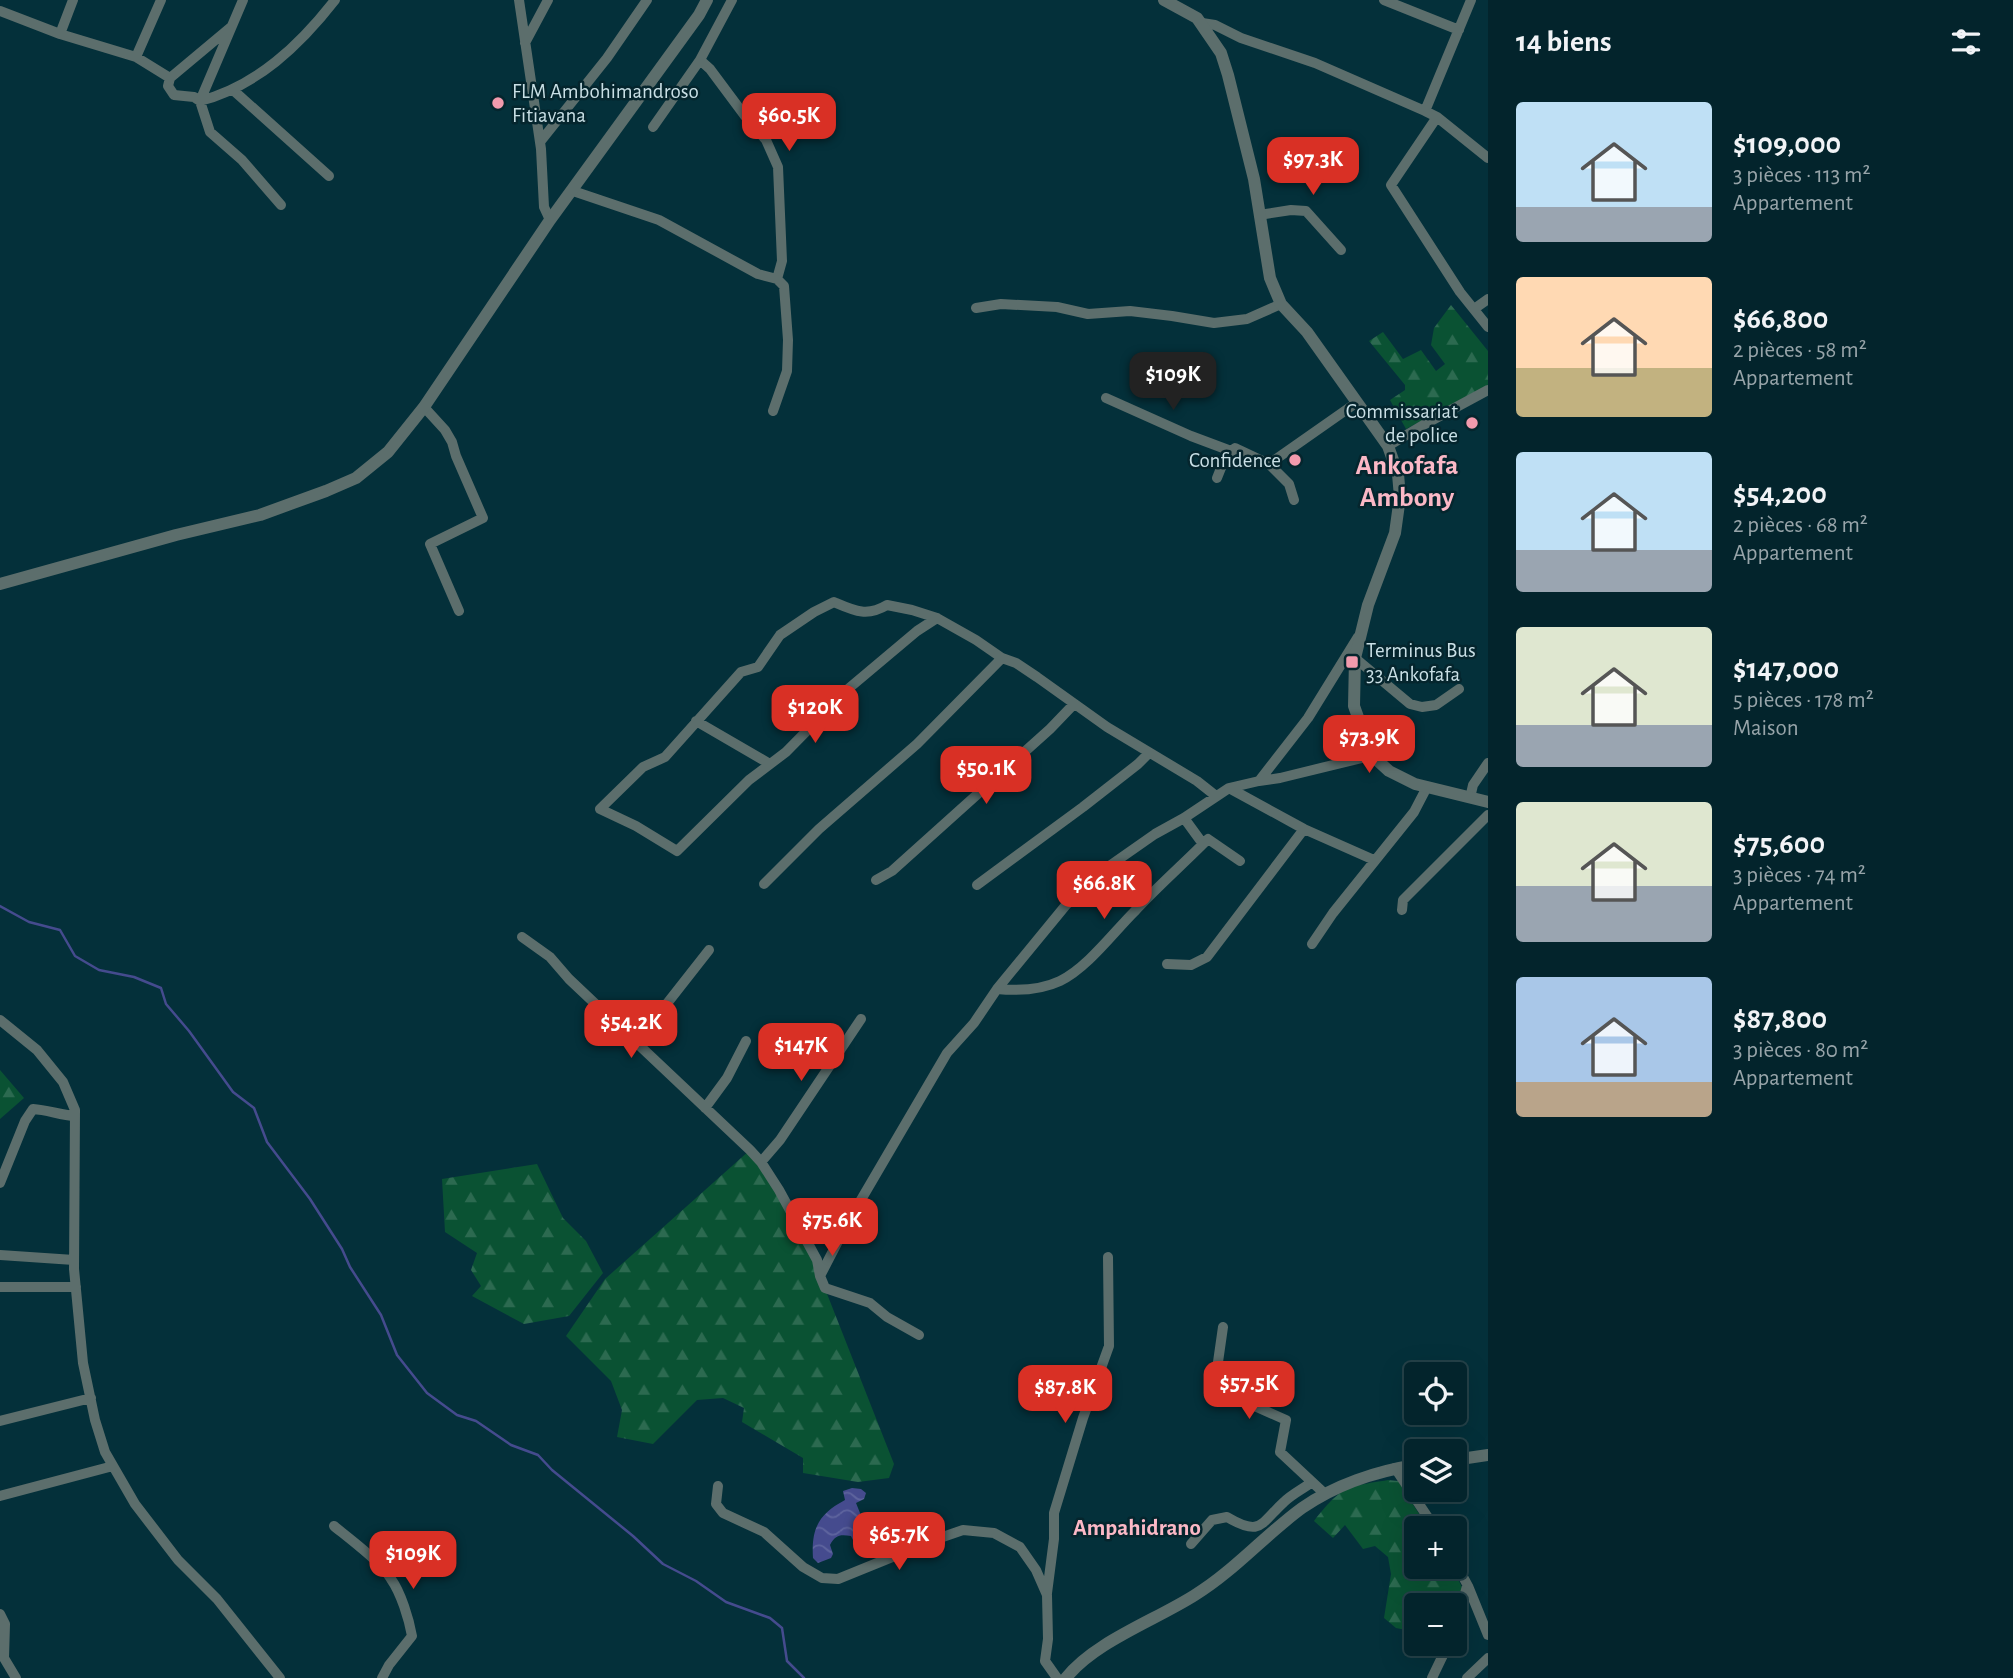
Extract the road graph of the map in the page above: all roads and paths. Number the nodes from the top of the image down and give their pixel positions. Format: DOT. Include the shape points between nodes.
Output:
graph roads {
  1 [pos="73,0"];
  2 [pos="161,0"];
  3 [pos="243,0"];
  4 [pos="335,0"];
  5 [pos="519,0"];
  6 [pos="548,0"];
  7 [pos="647,0"];
  8 [pos="707,0"];
  9 [pos="732,0"];
  10 [pos="1164,0"];
  11 [pos="1384,0"];
  12 [pos="1471,0"];
  13 [pos="0,11"];
  14 [pos="1202,23"];
  15 [pos="231,27"];
  16 [pos="1460,30"];
  17 [pos="60,33"];
  18 [pos="524,43"];
  19 [pos="136,57"];
  20 [pos="700,60"];
  21 [pos="170,78"];
  22 [pos="233,90"];
  23 [pos="200,101"];
  24 [pos="1425,111"];
  25 [pos="1437,117"];
  26 [pos="653,127"];
  27 [pos="540,142"];
  28 [pos="1488,158"];
  29 [pos="329,176"];
  30 [pos="573,191"];
  31 [pos="281,205"];
  32 [pos="1259,215"];
  33 [pos="550,220"];
  34 [pos="1341,250"];
  35 [pos="777,279"];
  36 [pos="1488,299"];
  37 [pos="1281,304"];
  38 [pos="975,308"];
  39 [pos="1474,309"];
  40 [pos="1488,327"];
  41 [pos="1488,390"];
  42 [pos="1106,398"];
  43 [pos="1356,403"];
  44 [pos="424,407"];
  45 [pos="773,411"];
  46 [pos="1388,446"];
  47 [pos="1231,451"];
  48 [pos="1269,464"];
  49 [pos="1217,478"];
  50 [pos="1294,500"];
  51 [pos="0,584"];
  52 [pos="459,611"];
  53 [pos="937,618"];
  54 [pos="1361,632"];
  55 [pos="1002,658"];
  56 [pos="1354,658"];
  57 [pos="1459,689"];
  58 [pos="1074,704"];
  59 [pos="696,721"];
  60 [pos="1149,753"];
  61 [pos="1374,755"];
  62 [pos="1488,763"];
  63 [pos="771,764"];
  64 [pos="1259,781"];
  65 [pos="1427,787"];
  66 [pos="1229,788"];
  67 [pos="1216,796"];
  68 [pos="1470,798"];
  69 [pos="1488,802"];
  70 [pos="1488,815"];
  71 [pos="1184,818"];
  72 [pos="1304,829"];
  73 [pos="1203,844"];
  74 [pos="1374,860"];
  75 [pos="1240,861"];
  76 [pos="876,880"];
  77 [pos="764,884"];
  78 [pos="977,885"];
  79 [pos="1402,910"];
  80 [pos="522,937"];
  81 [pos="1312,944"];
  82 [pos="709,950"];
  83 [pos="1167,964"];
  84 [pos="997,989"];
  85 [pos="861,1019"];
  86 [pos="0,1020"];
  87 [pos="746,1041"];
  88 [pos="636,1043"];
  89 [pos="705,1108"];
  90 [pos="75,1116"];
  91 [pos="761,1162"];
  92 [pos="0,1183"];
  93 [pos="0,1255"];
  94 [pos="1108,1257"];
  95 [pos="74,1259"];
  96 [pos="820,1276"];
  97 [pos="0,1287"];
  98 [pos="76,1287"];
  99 [pos="1223,1327"];
  100 [pos="919,1335"];
  101 [pos="90,1398"];
  102 [pos="0,1421"];
  103 [pos="1488,1455"];
  104 [pos="1467,1458"];
  105 [pos="113,1466"];
  106 [pos="1404,1467"];
  107 [pos="1395,1468"];
  108 [pos="1312,1482"];
  109 [pos="718,1486"];
  110 [pos="1325,1494"];
  111 [pos="0,1496"];
  112 [pos="1427,1516"];
  113 [pos="334,1526"];
  114 [pos="1191,1544"];
  115 [pos="1464,1579"];
  116 [pos="1468,1586"];
  117 [pos="1466,1593"];
  118 [pos="1047,1595"];
  119 [pos="0,1614"];
  120 [pos="1488,1635"];
  121 [pos="1443,1656"];
  122 [pos="1488,1658"];
  123 [pos="16,1678"];
  124 [pos="280,1678"];
  125 [pos="382,1678"];
  126 [pos="1057,1678"];
  127 [pos="1066,1678"];
  128 [pos="1432,1678"];
  129 [pos="1467,1678"];
  1 -- 17 [label="street"];
  2 -- 19 [label="street"];
  3 -- 15 [label="street"];
  4 -- 22 [label="street" via="284,55"];
  5 -- 18 [label="street"];
  6 -- 18 [label="street"];
  7 -- 27 [label="street"];
  8 -- 30 [label="street"];
  9 -- 20 [label="street"];
  10 -- 14 [label="street"];
  11 -- 16 [label="street"];
  12 -- 16 [label="street"];
  13 -- 17 [label="street"];
  14 -- 24 [label="street" via="1315,63"];
  14 -- 32 [label="street" via="1221,53 1228,75"];
  15 -- 21 [label="street"];
  15 -- 23 [label="street"];
  16 -- 24 [label="street"];
  17 -- 19 [label="street"];
  18 -- 27 [label="street"];
  19 -- 21 [label="street"];
  20 -- 26 [label="street"];
  20 -- 35 [label="street" via="766,140 778,167 782,261"];
  21 -- 23 [label="street" via="168,86 174,95"];
  22 -- 23 [label="street"];
  22 -- 29 [label="street"];
  23 -- 31 [label="street" via="210,132"];
  24 -- 25 [label="street"];
  25 -- 28 [label="street"];
  25 -- 39 [label="street" via="1391,185"];
  27 -- 33 [label="street" via="544,207"];
  30 -- 33 [label="street"];
  30 -- 35 [label="street" via="659,220 758,274"];
  32 -- 34 [label="street" via="1306,211"];
  32 -- 37 [label="street" via="1270,278"];
  33 -- 44 [label="street"];
  35 -- 45 [label="street" via="784,286 786,304 787,371"];
  36 -- 39 [label="street"];
  37 -- 38 [label="street" via="1247,319 1214,323 1130,311 1088,314 1001,304"];
  37 -- 43 [label="street" via="1307,332"];
  39 -- 40 [label="street"];
  41 -- 46 [label="street"];
  42 -- 47 [label="street"];
  43 -- 46 [label="street"];
  43 -- 48 [label="street"];
  44 -- 51 [label="street" via="388,452 356,478 326,491 260,515"];
  44 -- 52 [label="street" via="452,442 484,518 430,544"];
  46 -- 54 [label="street" via="1400,497 1395,533"];
  47 -- 48 [label="street" via="1235,448"];
  47 -- 49 [label="street"];
  48 -- 50 [label="street" via="1289,484"];
  53 -- 55 [label="street"];
  53 -- 59 [label="street" via="887,604 873,613 835,602 780,635 758,667 741,672"];
  53 -- 63 [label="street" via="848,689"];
  54 -- 56 [label="street"];
  54 -- 64 [label="street" via="1308,718"];
  55 -- 58 [label="street"];
  55 -- 77 [label="street" via="917,744"];
  56 -- 57 [label="street" via="1410,704 1436,705"];
  56 -- 61 [label="street" via="1354,706"];
  58 -- 60 [label="street"];
  58 -- 76 [label="street" via="892,871"];
  59 -- 63 [label="street"];
  59 -- 63 [label="street" via="665,757 643,767 600,808 677,851"];
  60 -- 67 [label="street"];
  60 -- 78 [label="street"];
  61 -- 64 [label="street"];
  61 -- 65 [label="street" via="1389,771"];
  62 -- 68 [label="street"];
  64 -- 66 [label="street"];
  65 -- 68 [label="street"];
  65 -- 74 [label="street" via="1414,812"];
  66 -- 67 [label="street"];
  66 -- 72 [label="street"];
  67 -- 71 [label="street"];
  68 -- 69 [label="street"];
  70 -- 79 [label="street" via="1403,900"];
  71 -- 73 [label="street"];
  71 -- 84 [label="street" via="1105,869 1066,905"];
  72 -- 74 [label="street"];
  72 -- 83 [label="street" via="1207,957 1191,965"];
  73 -- 75 [label="street" via="1208,839"];
  73 -- 84 [label="street" via="1082,966 1061,981 1040,988"];
  74 -- 81 [label="street"];
  80 -- 88 [label="street" via="550,957"];
  82 -- 88 [label="street"];
  84 -- 96 [label="street" via="947,1053"];
  85 -- 91 [label="street"];
  86 -- 90 [label="street" via="37,1050 63,1083"];
  87 -- 89 [label="street"];
  88 -- 89 [label="street"];
  89 -- 91 [label="street"];
  90 -- 92 [label="street" via="33,1109"];
  90 -- 95 [label="street"];
  91 -- 96 [label="street" via="817,1260"];
  93 -- 95 [label="street"];
  94 -- 118 [label="street" via="1109,1346 1054,1513"];
  95 -- 98 [label="street"];
  96 -- 100 [label="street" via="825,1288 870,1303"];
  97 -- 98 [label="street"];
  98 -- 101 [label="street"];
  99 -- 108 [label="street" via="1217,1362 1232,1396 1286,1420 1280,1452"];
  101 -- 102 [label="street"];
  101 -- 105 [label="street"];
  103 -- 104 [label="street"];
  105 -- 111 [label="street"];
  105 -- 124 [label="street" via="135,1504 178,1560 217,1599"];
  106 -- 107 [label="street"];
  107 -- 110 [label="street"];
  107 -- 112 [label="street"];
  108 -- 110 [label="street"];
  108 -- 114 [label="street" via="1258,1527 1244,1527 1227,1517 1212,1520"];
  109 -- 118 [label="street" via="716,1504 723,1513 764,1532 822,1578 838,1579 963,1530 994,1534 1020,1547"];
  110 -- 127 [label="street" via="1198,1594 1108,1643"];
  113 -- 125 [label="street" via="391,1579 410,1622 412,1636"];
  115 -- 116 [label="street"];
  116 -- 117 [label="street"];
  116 -- 120 [label="street"];
  118 -- 126 [label="street" via="1045,1661"];
  119 -- 123 [label="street" via="5,1625 4,1658"];
  121 -- 128 [label="street"];
  122 -- 129 [label="street"];
}
